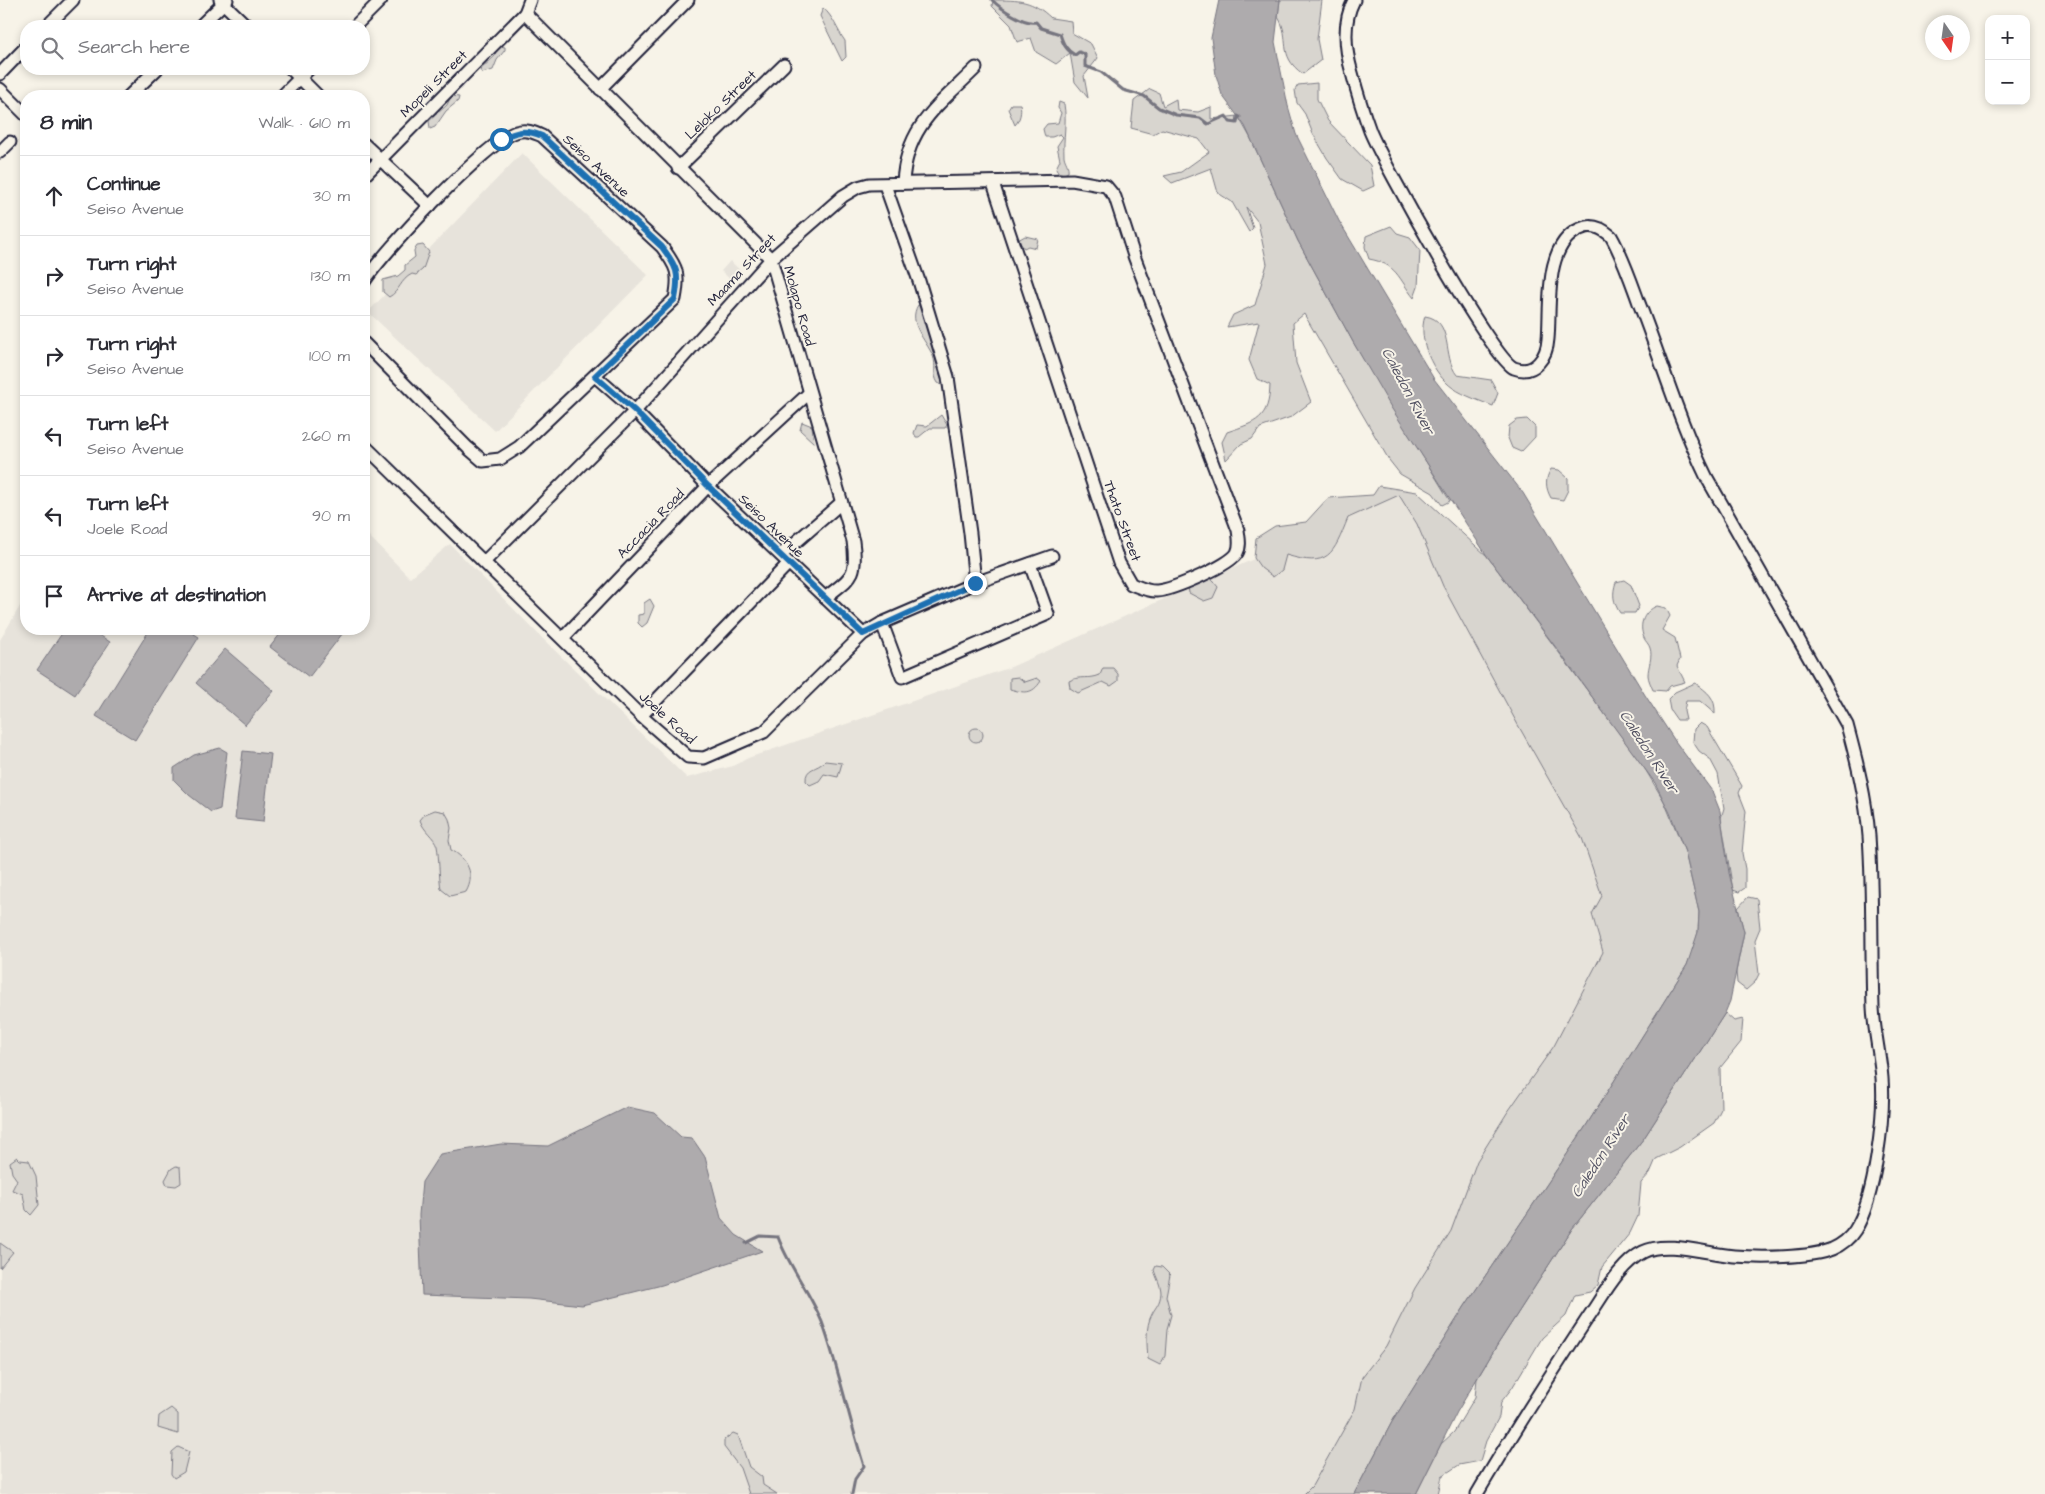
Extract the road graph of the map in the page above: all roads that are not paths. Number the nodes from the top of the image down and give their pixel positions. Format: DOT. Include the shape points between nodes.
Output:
graph roads {
  1 [pos="73,0"];
  2 [pos="381,0"];
  3 [pos="530,0"];
  4 [pos="688,0"];
  5 [pos="1354,0"];
  6 [pos="223,1"];
  7 [pos="525,13"];
  8 [pos="53,20"];
  9 [pos="206,20"];
  10 [pos="241,20"];
  11 [pos="362,20"];
  12 [pos="20,53"];
  13 [pos="784,64"];
  14 [pos="976,68"];
  15 [pos="0,74"];
  16 [pos="151,75"];
  17 [pos="298,75"];
  18 [pos="302,75"];
  19 [pos="300,77"];
  20 [pos="0,89"];
  21 [pos="600,89"];
  22 [pos="135,90"];
  23 [pos="288,90"];
  24 [pos="312,90"];
  25 [pos="20,109"];
  26 [pos="10,142"];
  27 [pos="370,150"];
  28 [pos="0,152"];
  29 [pos="379,160"];
  30 [pos="678,168"];
  31 [pos="370,170"];
  32 [pos="903,183"];
  33 [pos="993,183"];
  34 [pos="884,185"];
  35 [pos="1106,186"];
  36 [pos="430,206"];
  37 [pos="771,259"];
  38 [pos="370,275"];
  39 [pos="370,349"];
  40 [pos="595,376"];
  41 [pos="808,394"];
  42 [pos="635,411"];
  43 [pos="370,451"];
  44 [pos="708,486"];
  45 [pos="841,503"];
  46 [pos="781,554"];
  47 [pos="1052,556"];
  48 [pos="484,562"];
  49 [pos="789,563"];
  50 [pos="1030,564"];
  51 [pos="975,583"];
  52 [pos="825,598"];
  53 [pos="882,623"];
  54 [pos="863,634"];
  55 [pos="563,638"];
  56 [pos="641,716"];
  57 [pos="1477,1494"];
  1 -- 8 [label="street"];
  2 -- 11 [label="street"];
  3 -- 7 [label="street"];
  4 -- 21 [label="street"];
  5 -- 57 [label="street" via="1348,12 1346,42 1371,132 1446,269 1486,336 1509,365 1525,369 1539,364 1544,357 1551,283 1555,264 1567,239 1585,226 1603,230 1611,236 1649,328 1682,426 1706,478 1847,725 1869,836 1873,1011 1882,1079 1882,1117 1873,1175 1863,1215 1855,1231 1830,1250 1780,1256 1735,1256 1665,1247 1642,1252 1632,1259 1597,1305 1530,1404"];
  6 -- 9 [label="street"];
  6 -- 10 [label="street"];
  7 -- 21 [label="street, Molapo Road"];
  7 -- 29 [label="street, Mopeli Street"];
  12 -- 15 [label="street"];
  13 -- 30 [label="street, Leloko Street"];
  14 -- 32 [label="street" via="915,132 904,166"];
  16 -- 22 [label="street"];
  17 -- 19 [label="street"];
  18 -- 19 [label="street"];
  19 -- 23 [label="street"];
  19 -- 24 [label="street"];
  20 -- 25 [label="street"];
  21 -- 30 [label="street, Molapo Road"];
  26 -- 28 [label="street"];
  27 -- 29 [label="street"];
  29 -- 31 [label="street, Mopeli Street"];
  29 -- 36 [label="street"];
  30 -- 37 [label="street, Molapo Road"];
  32 -- 33 [label="street, Maama Street"];
  32 -- 34 [label="street, Maama Street"];
  33 -- 35 [label="street, Maama Street" via="1072,180"];
  33 -- 35 [label="street, Thato Street" via="1119,563 1131,584 1154,592 1166,590 1229,562 1240,545 1238,530 1134,256 1115,197"];
  34 -- 37 [label="street, Maama Street" via="858,187 842,196"];
  34 -- 51 [label="street" via="919,282 948,377"];
  36 -- 38 [label="street, Seiso Avenue"];
  36 -- 40 [label="street, Seiso Avenue" via="501,139 517,131 528,130 542,136 662,247 676,266 675,299"];
  37 -- 41 [label="street, Molapo Road"];
  37 -- 42 [label="street, Maama Street"];
  39 -- 40 [label="street, Seiso Avenue" via="483,461 500,459 519,447"];
  40 -- 42 [label="street, Seiso Avenue"];
  41 -- 44 [label="street, Accacia Road"];
  41 -- 45 [label="street, Molapo Road"];
  42 -- 44 [label="street, Seiso Avenue"];
  42 -- 48 [label="street, Maama Street"];
  43 -- 48 [label="street, Joele Road"];
  44 -- 46 [label="street, Seiso Avenue"];
  44 -- 55 [label="street, Accacia Road"];
  45 -- 46 [label="street"];
  45 -- 52 [label="street, Molapo Road" via="853,541 855,569"];
  46 -- 49 [label="street, Seiso Avenue"];
  47 -- 50 [label="street, Joele Road"];
  48 -- 55 [label="street, Joele Road"];
  49 -- 52 [label="street, Seiso Avenue"];
  49 -- 56 [label="street"];
  50 -- 51 [label="street, Joele Road"];
  50 -- 53 [label="street" via="1048,614 902,677"];
  51 -- 53 [label="street, Joele Road"];
  52 -- 54 [label="street, Seiso Avenue"];
  53 -- 54 [label="street, Joele Road"];
  54 -- 56 [label="street, Joele Road" via="764,732 704,758 688,757"];
  55 -- 56 [label="street, Joele Road"];
}
